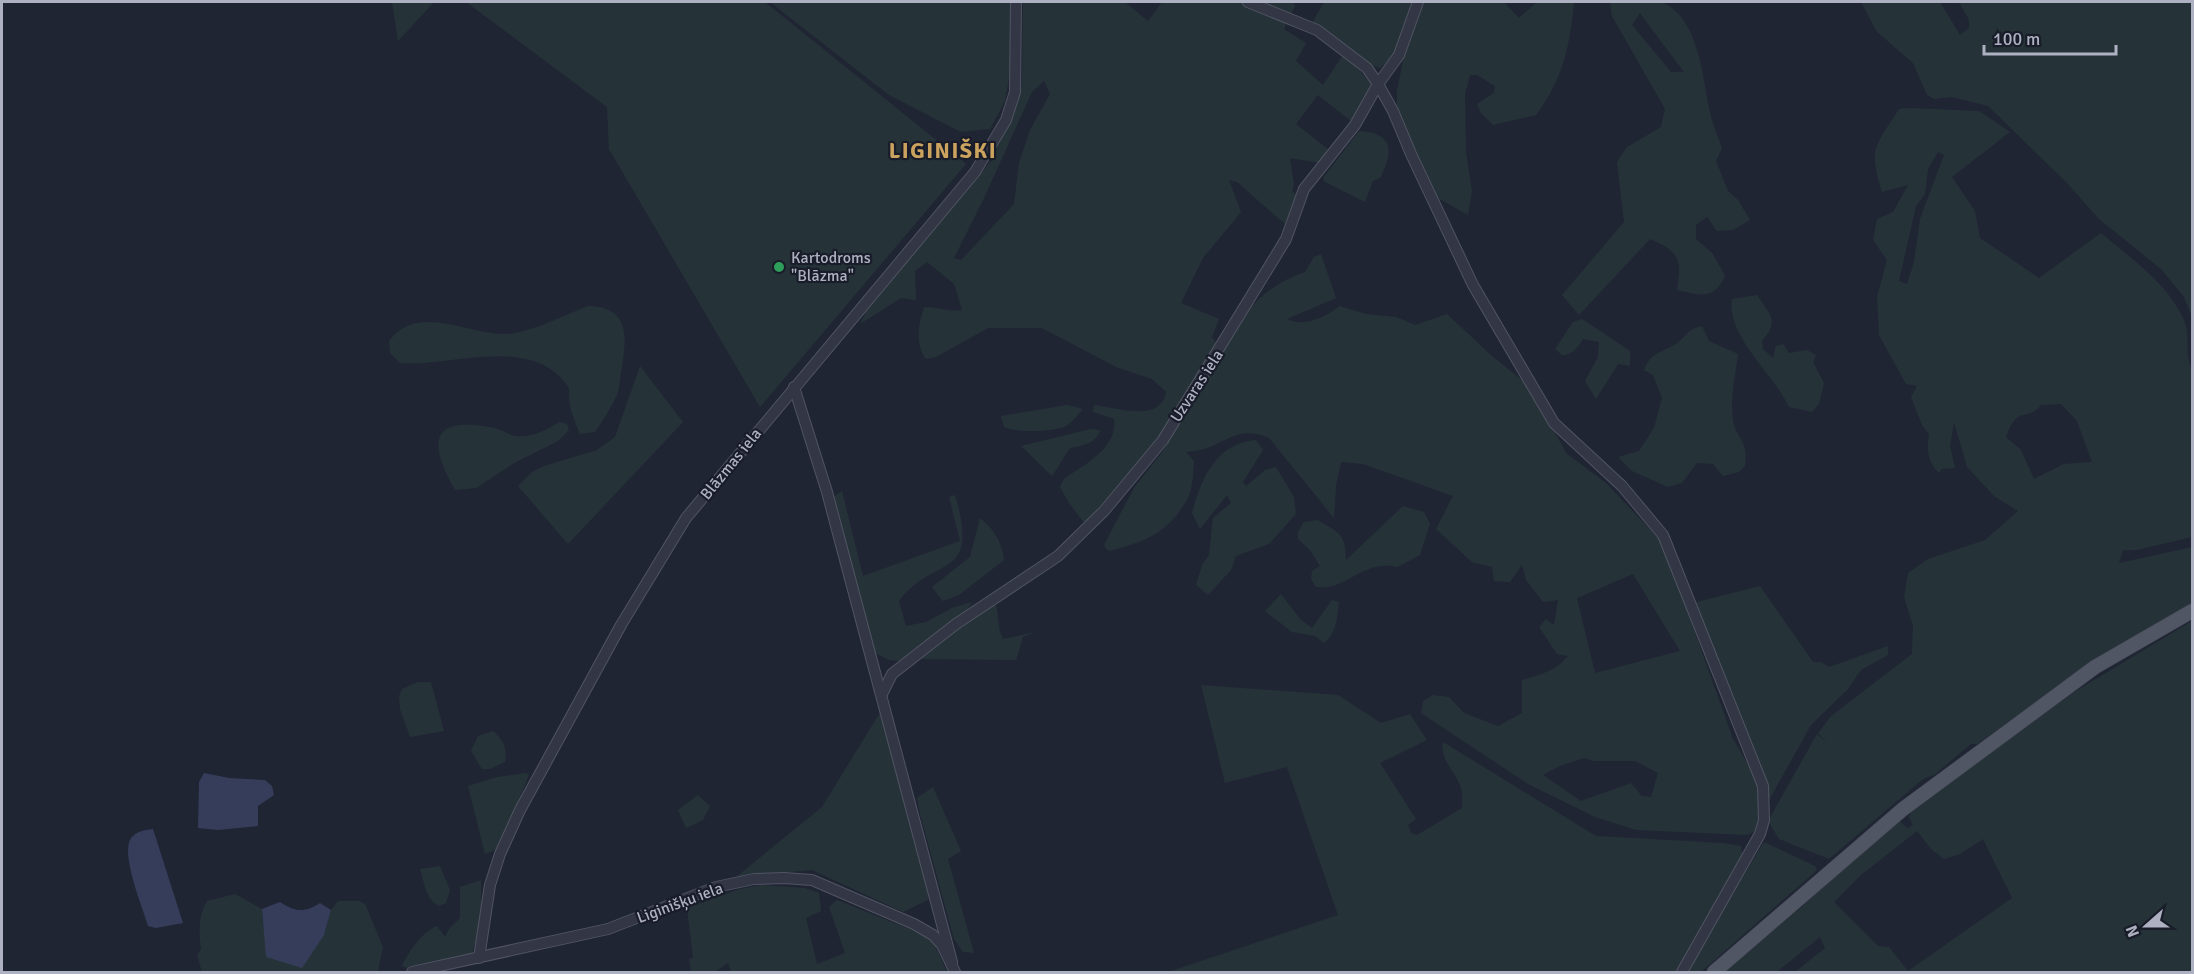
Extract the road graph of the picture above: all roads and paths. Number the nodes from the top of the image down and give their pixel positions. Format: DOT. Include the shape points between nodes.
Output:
graph roads {
  1 [pos="1016,2"];
  2 [pos="1248,2"];
  3 [pos="1418,2"];
  4 [pos="1378,84"];
  5 [pos="794,387"];
  6 [pos="2193,611"];
  7 [pos="882,694"];
  8 [pos="479,958"];
  9 [pos="954,967"];
  10 [pos="412,972"];
  11 [pos="1682,972"];
  12 [pos="1714,972"];
  1 -- 5 [label="street, Blāzmas iela" via="1015,92 999,133 975,172"];
  2 -- 4 [label="street" via="1317,30 1367,68"];
  3 -- 4 [label="street, Uzvaras iela" via="1399,55"];
  4 -- 7 [label="street, Uzvaras iela" via="1355,125 1305,189 1286,239 1264,278 1163,440 1137,473 1058,556 956,624 892,675"];
  4 -- 11 [label="street" via="1473,285 1554,423 1622,486 1663,536 1763,786 1764,820 1760,834"];
  5 -- 7 [label="street"];
  5 -- 8 [label="street, Blāzmas iela" via="687,518 621,625 500,854 490,885"];
  6 -- 12 [label="main road" via="2095,667 1903,808"];
  7 -- 9 [label="street"];
  8 -- 9 [label="street, Liginišķu iela" via="608,929 716,888 754,879 784,878 812,880 914,924 933,935"];
  8 -- 10 [label="street, Liginišķu iela"];
}
